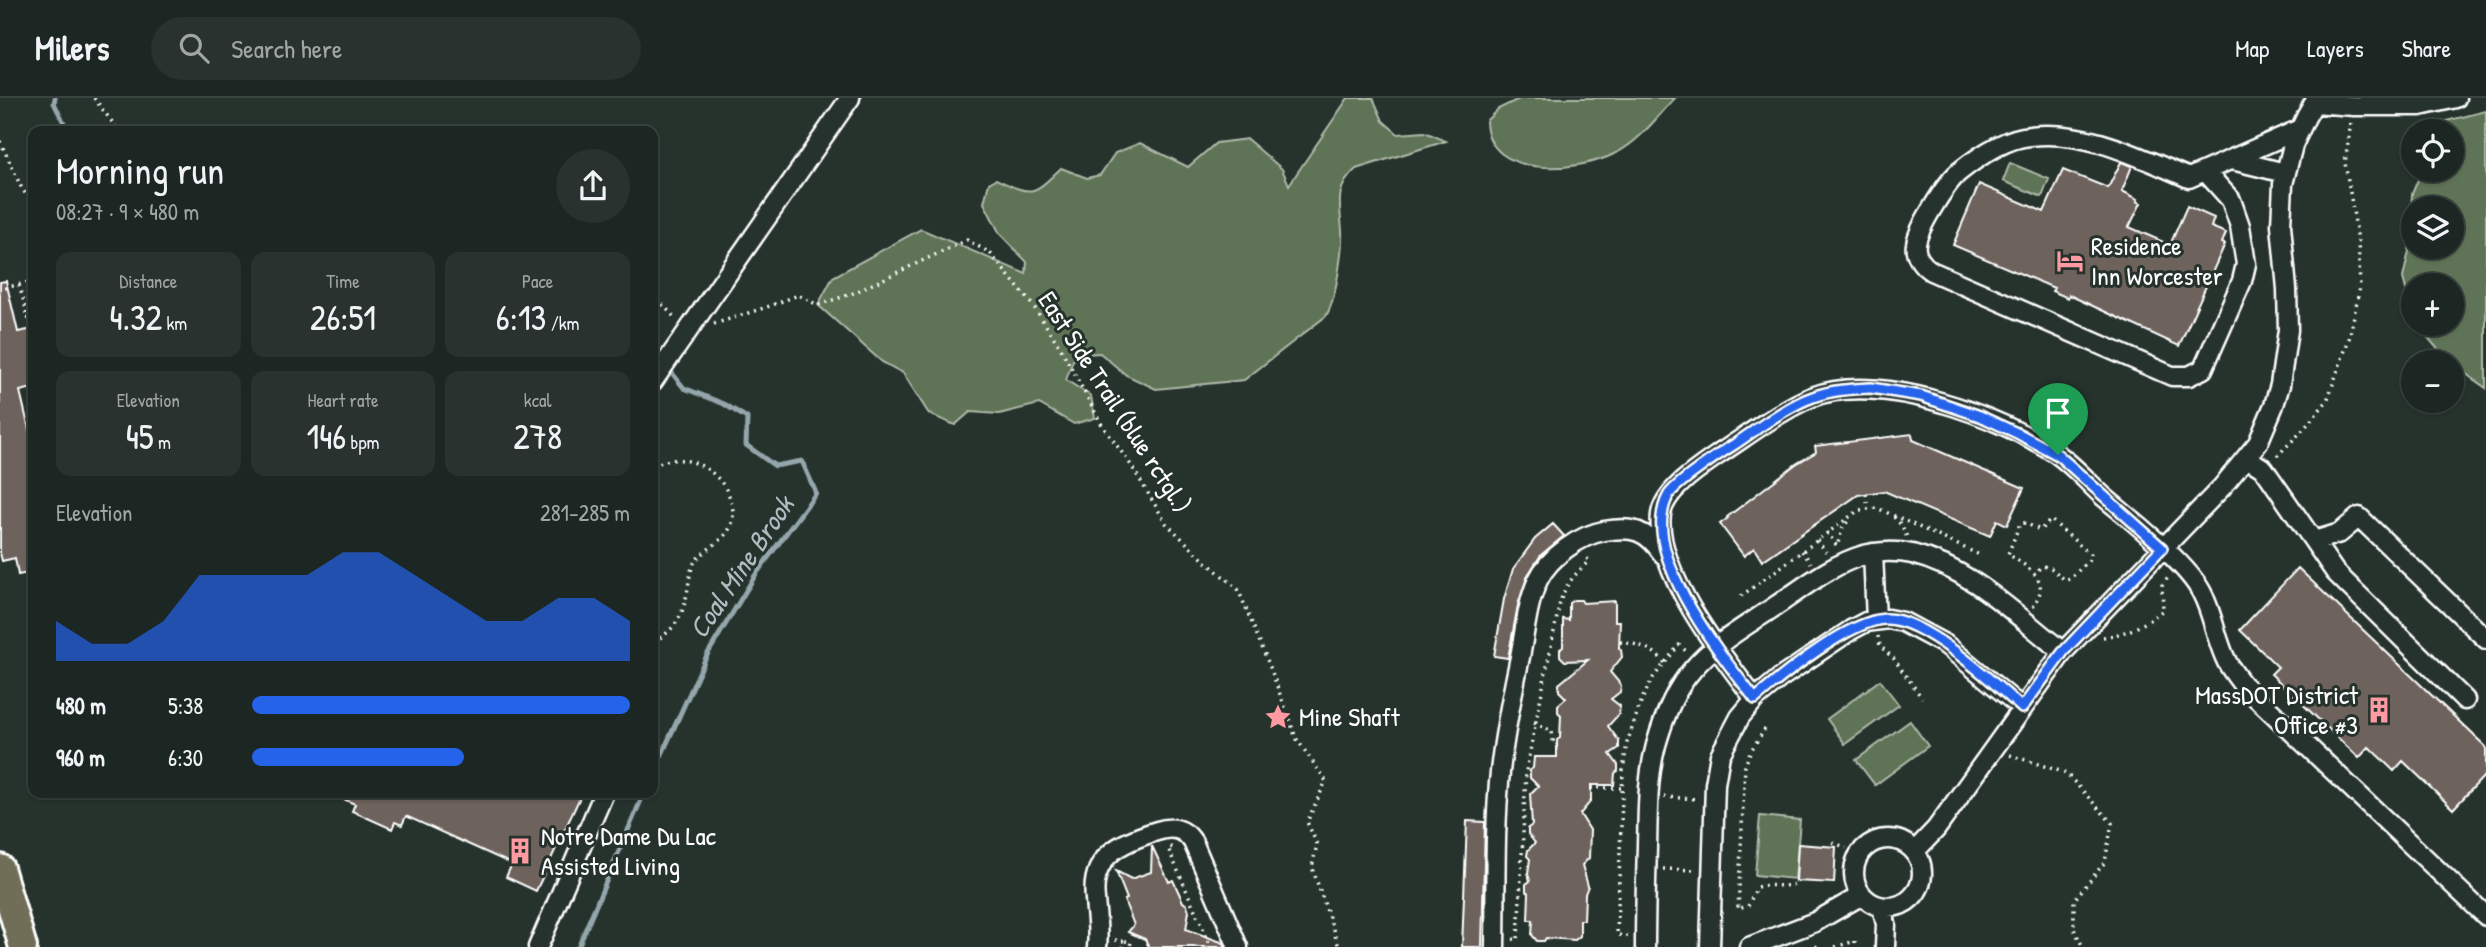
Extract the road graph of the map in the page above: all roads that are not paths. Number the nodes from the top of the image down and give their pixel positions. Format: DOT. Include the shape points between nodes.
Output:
graph roads {
  1 [pos="850,98"];
  2 [pos="2456,98"];
  3 [pos="2315,101"];
  4 [pos="2300,129"];
  5 [pos="2232,160"];
  6 [pos="2205,171"];
  7 [pos="2285,173"];
  8 [pos="661,369"];
  9 [pos="2247,458"];
  10 [pos="2314,541"];
  11 [pos="2162,548"];
  12 [pos="1873,553"];
  13 [pos="1667,559"];
  14 [pos="1876,620"];
  15 [pos="2486,639"];
  16 [pos="1716,645"];
  17 [pos="2063,652"];
  18 [pos="1755,699"];
  19 [pos="2465,700"];
  20 [pos="2022,708"];
  21 [pos="602,798"];
  22 [pos="1915,851"];
  23 [pos="0,868"];
  24 [pos="1861,895"];
  25 [pos="1882,907"];
  26 [pos="2486,916"];
  27 [pos="1500,943"];
  28 [pos="1638,946"];
  29 [pos="23,947"];
  30 [pos="538,947"];
  31 [pos="1097,947"];
  32 [pos="1238,947"];
  33 [pos="1710,947"];
  34 [pos="1749,947"];
  35 [pos="1885,947"];
  1 -- 8 [label="street"];
  2 -- 3 [label="street" via="2420,106"];
  3 -- 4 [label="street"];
  4 -- 5 [label="street"];
  4 -- 7 [label="street"];
  5 -- 6 [label="street"];
  5 -- 7 [label="street"];
  6 -- 6 [label="street" via="2189,178 2122,150 2078,138 2015,139 1958,173 1935,202 1916,243 1918,258 1931,271 2172,376 2189,376 2203,369 2246,264 2231,200"];
  7 -- 9 [label="street" via="2280,203 2288,300 2286,348 2274,405"];
  9 -- 10 [label="street" via="2264,469"];
  9 -- 11 [label="street"];
  10 -- 15 [label="street" via="2340,533 2359,517"];
  10 -- 19 [label="street" via="2335,572"];
  11 -- 13 [label="street" via="2058,455 1980,416 1921,396 1871,388 1812,397 1752,432 1669,493 1661,512"];
  11 -- 17 [label="street"];
  11 -- 26 [label="street" via="2199,587 2228,664 2242,684"];
  12 -- 14 [label="street"];
  12 -- 16 [label="street" via="1823,575"];
  12 -- 17 [label="street" via="1910,554 1951,570 1998,597"];
  13 -- 16 [label="street" via="1678,586"];
  13 -- 27 [label="street" via="1651,538 1626,527 1589,534 1564,550 1539,578 1500,772"];
  14 -- 18 [label="street" via="1835,639"];
  14 -- 20 [label="street" via="1903,622 1946,645"];
  16 -- 18 [label="street"];
  16 -- 28 [label="street" via="1681,687 1656,746"];
  17 -- 20 [label="street"];
  18 -- 33 [label="street" via="1720,755 1715,783"];
  20 -- 22 [label="street" via="1936,829"];
  21 -- 30 [label="street"];
  22 -- 24 [label="street" via="1897,839 1866,846 1854,864"];
  22 -- 25 [label="street" via="1921,861 1921,885 1905,903"];
  23 -- 29 [label="highway"];
  24 -- 25 [label="street"];
  24 -- 34 [label="street" via="1815,922"];
  25 -- 35 [label="street"];
  31 -- 32 [label="street" via="1094,881 1099,867 1113,850 1175,828 1193,842"];
}
